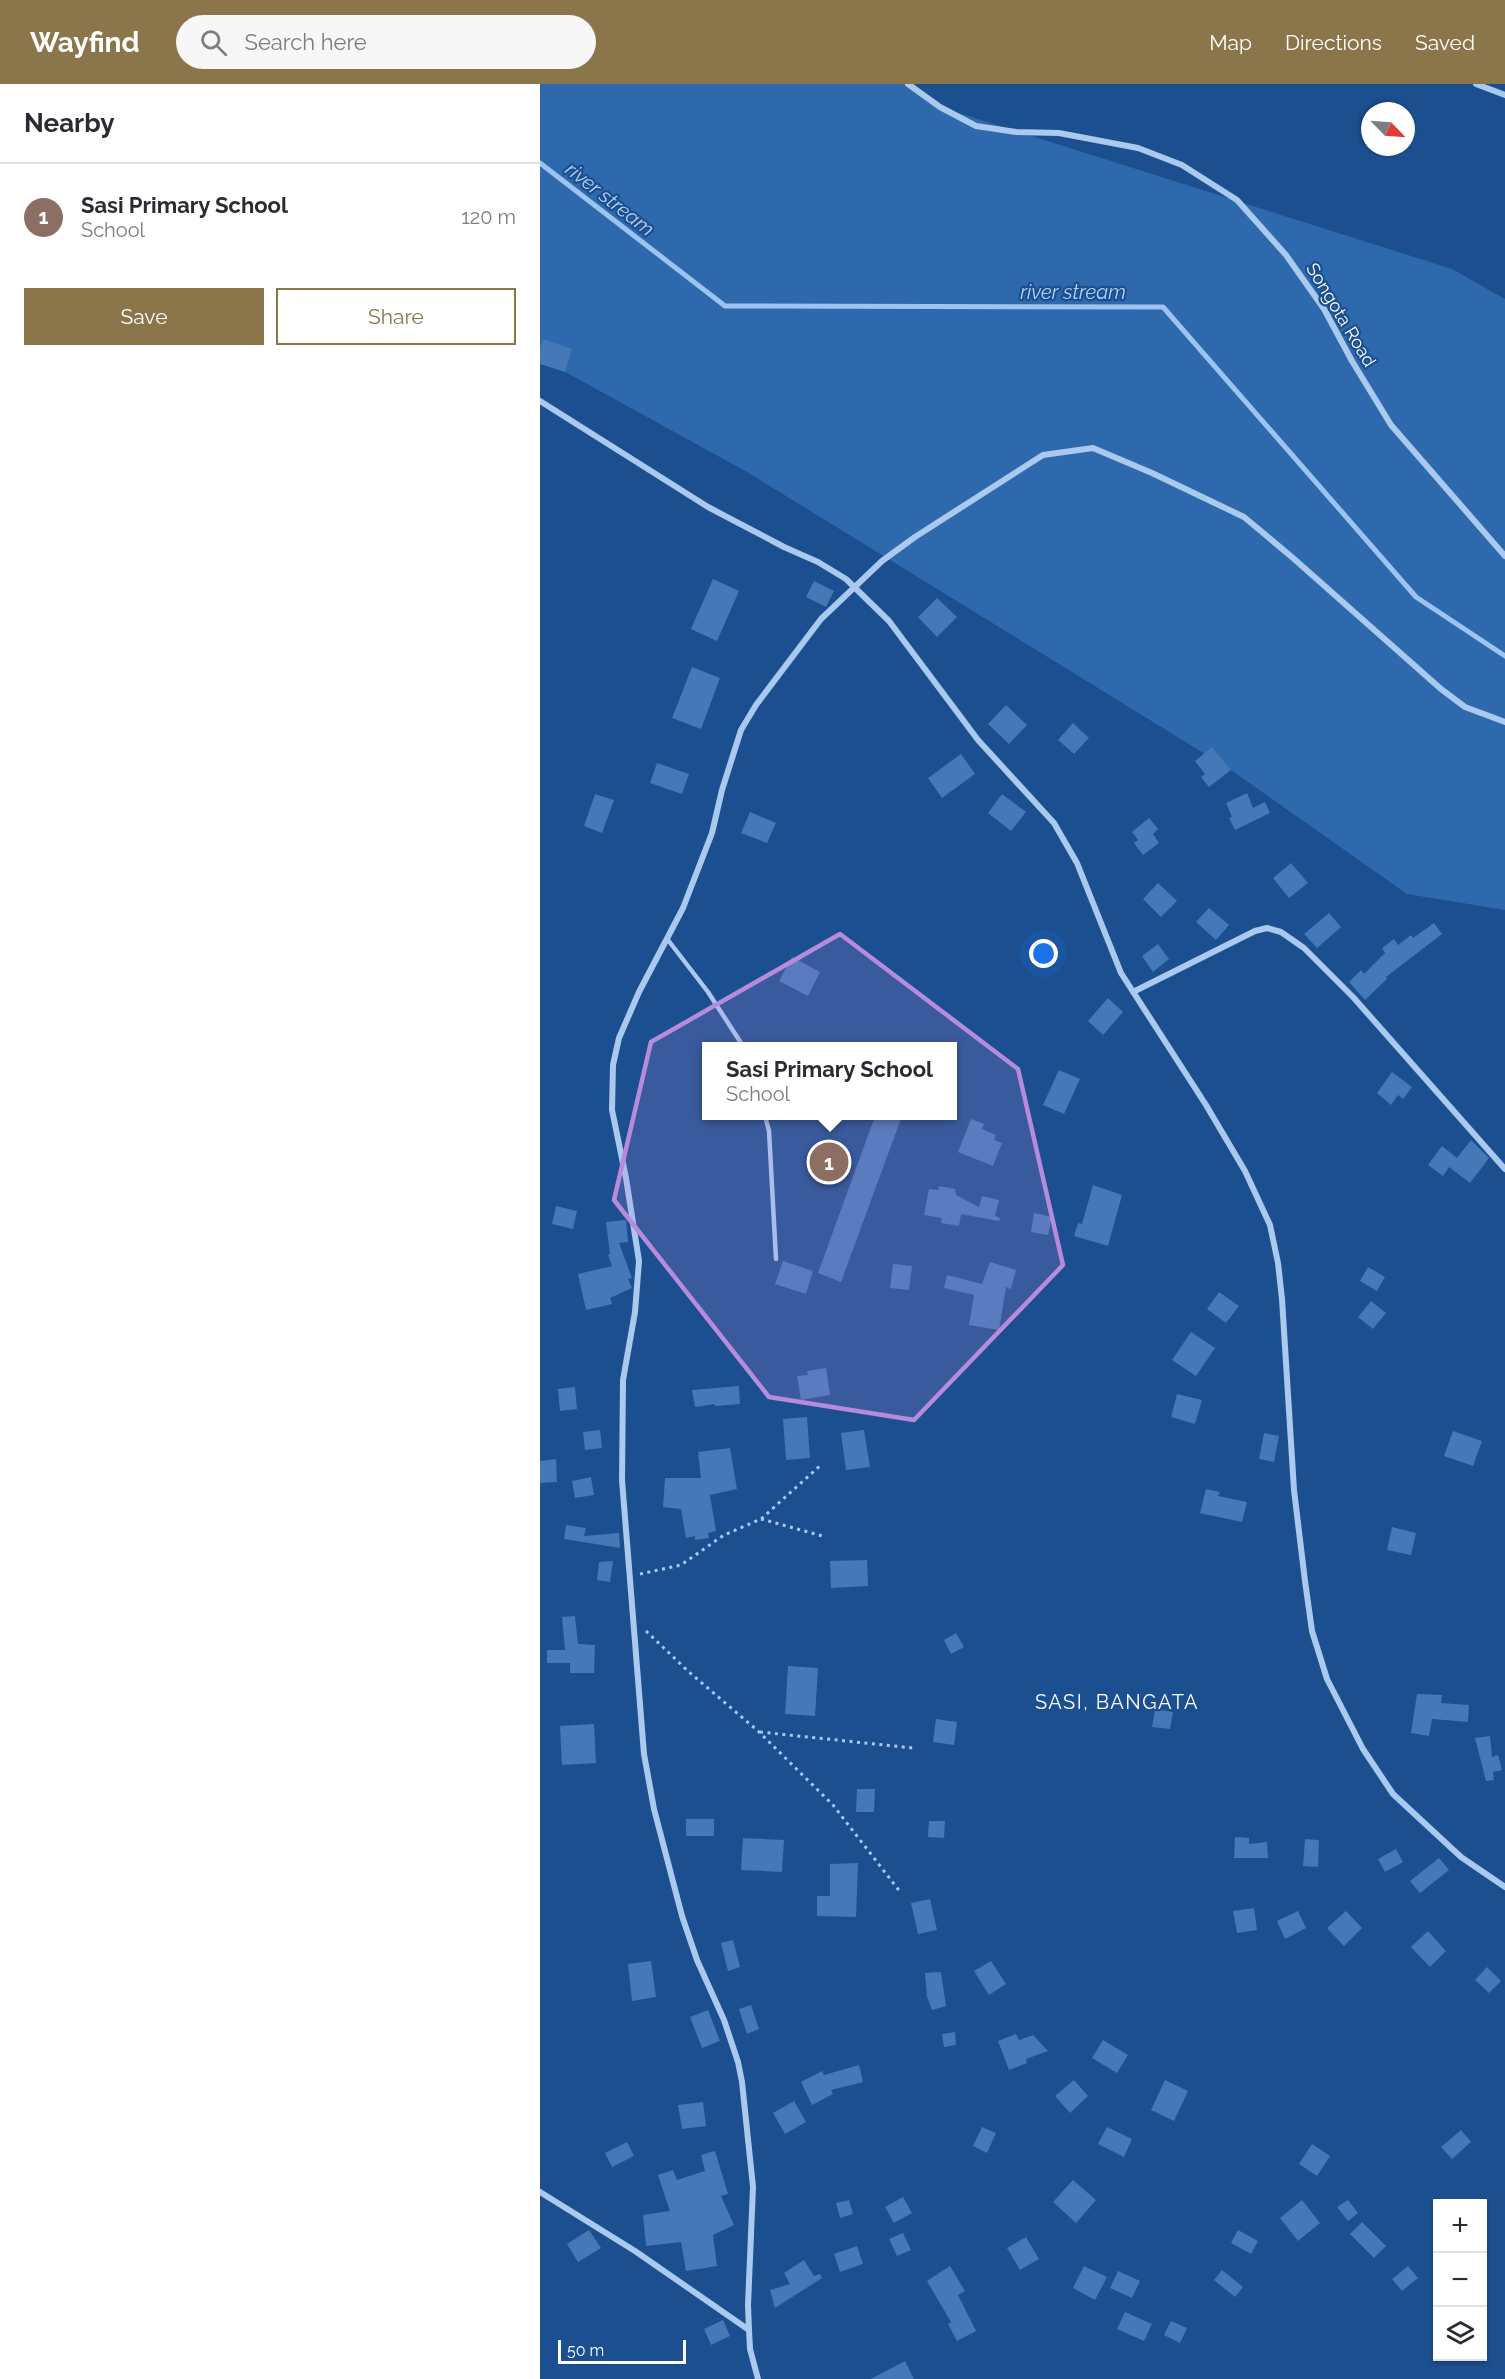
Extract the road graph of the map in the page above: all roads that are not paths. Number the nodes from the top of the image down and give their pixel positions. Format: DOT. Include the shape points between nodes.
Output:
graph roads {
  1 [pos="908,84"];
  2 [pos="1476,84"];
  3 [pos="1505,95"];
  4 [pos="540,400"];
  5 [pos="1505,556"];
  6 [pos="854,588"];
  7 [pos="1505,722"];
  8 [pos="668,940"];
  9 [pos="1133,992"];
  10 [pos="739,1042"];
  11 [pos="766,1120"];
  12 [pos="1505,1169"];
  13 [pos="776,1259"];
  14 [pos="1505,1887"];
  15 [pos="540,2192"];
  16 [pos="749,2330"];
  17 [pos="758,2379"];
  1 -- 5 [label="street, Songota Road" via="976,126 1059,133 1138,148 1182,165 1238,200 1286,255 1324,309 1391,425"];
  2 -- 3 [label="street"];
  4 -- 6 [label="street" via="708,507 837,572"];
  6 -- 7 [label="street" via="915,537 1044,455 1093,448 1244,517 1464,707"];
  6 -- 8 [label="street" via="821,619 741,730 712,833"];
  6 -- 9 [label="street" via="889,621 978,740 1054,823 1077,863 1121,973"];
  8 -- 10 [label="lane" via="708,992"];
  8 -- 16 [label="street" via="639,992 619,1038 613,1065 612,1110 639,1261 638,1293 622,1389 622,1480 644,1754 654,1809 682,1916 724,2020 742,2082 753,2187"];
  9 -- 12 [label="street" via="1255,931 1267,928 1281,932 1304,948 1353,997"];
  9 -- 14 [label="street" via="1240,1162 1270,1225 1282,1299 1294,1490 1305,1581 1312,1631 1327,1679 1363,1749 1394,1794 1461,1857"];
  11 -- 13 [label="lane"];
  15 -- 16 [label="street" via="635,2251"];
  16 -- 17 [label="street"];
}
